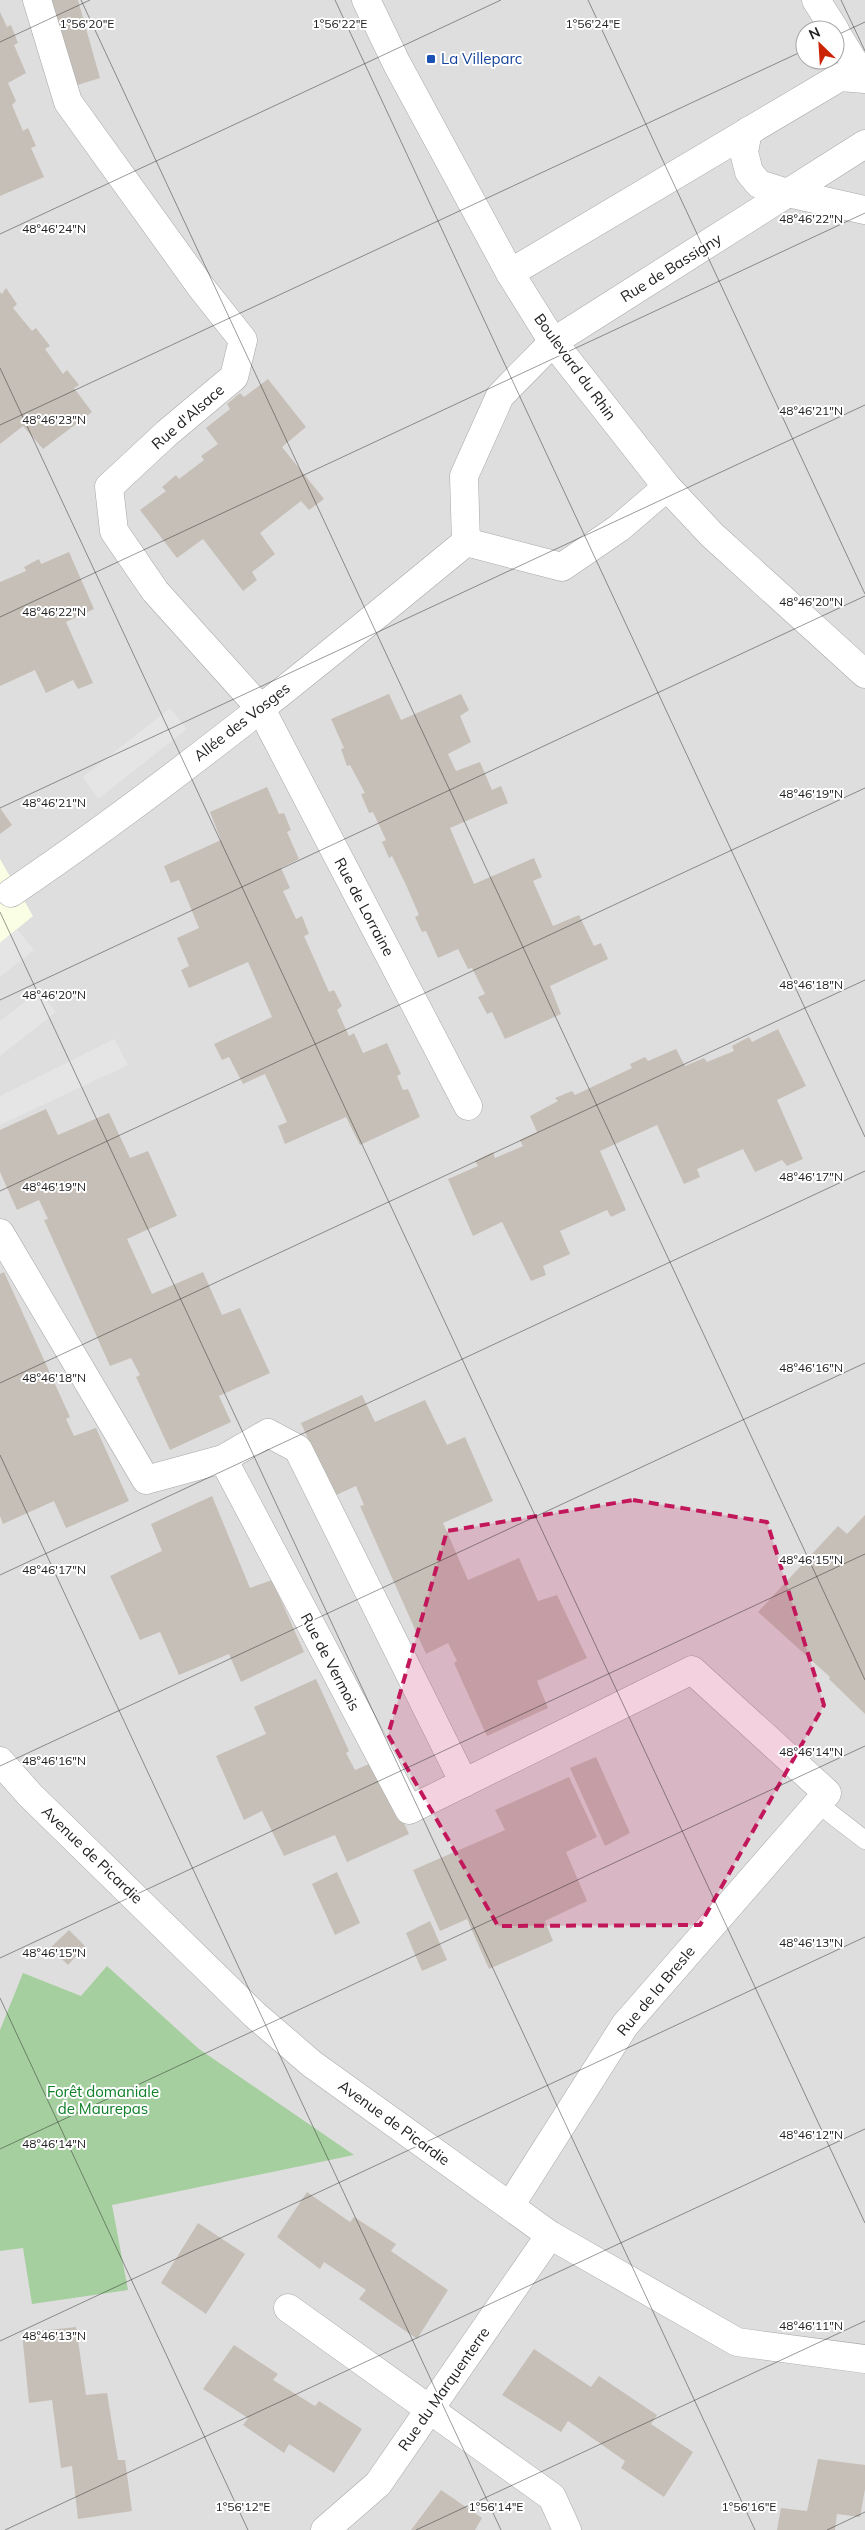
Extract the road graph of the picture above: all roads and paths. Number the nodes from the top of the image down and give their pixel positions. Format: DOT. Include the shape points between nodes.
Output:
graph roads {
  1 [pos="37,0"];
  2 [pos="366,0"];
  3 [pos="816,0"];
  4 [pos="829,20"];
  5 [pos="845,46"];
  6 [pos="864,77"];
  7 [pos="748,131"];
  8 [pos="865,144"];
  9 [pos="788,193"];
  10 [pos="865,210"];
  11 [pos="510,273"];
  12 [pos="553,342"];
  13 [pos="667,487"];
  14 [pos="466,542"];
  15 [pos="865,674"];
  16 [pos="261,709"];
  17 [pos="6,894"];
  18 [pos="468,1106"];
  19 [pos="0,1233"];
  20 [pos="223,1459"];
  21 [pos="0,1761"];
  22 [pos="464,1783"];
  23 [pos="822,1798"];
  24 [pos="865,1840"];
  25 [pos="510,2206"];
  26 [pos="550,2235"];
  27 [pos="288,2308"];
  28 [pos="865,2359"];
  29 [pos="430,2410"];
  30 [pos="325,2530"];
  31 [pos="567,2530"];
  1 -- 16 [label="street, Rue d'Alsace" via="68,102 243,340 234,377 109,487 114,531 129,554 155,591"];
  2 -- 11 [label="street, Boulevard du Rhin"];
  3 -- 4 [label="street"];
  5 -- 6 [label="street"];
  6 -- 7 [label="street" via="840,77"];
  7 -- 9 [label="street" via="744,152 749,172 759,184"];
  7 -- 11 [label="street"];
  8 -- 9 [label="street, Rue de Bassigny"];
  9 -- 10 [label="street"];
  9 -- 12 [label="street, Rue de Bassigny"];
  11 -- 12 [label="street, Boulevard du Rhin"];
  12 -- 13 [label="street, Boulevard du Rhin"];
  12 -- 14 [label="street, Rue de Bassigny" via="500,396 464,476"];
  13 -- 14 [label="street" via="619,528 562,567"];
  13 -- 15 [label="street, Boulevard du Rhin" via="712,536"];
  14 -- 16 [label="street, Allée des Vosges"];
  16 -- 17 [label="street, Allée des Vosges" via="70,853"];
  16 -- 18 [label="street, Rue de Lorraine"];
  19 -- 20 [label="street" via="146,1480"];
  20 -- 22 [label="street, Rue de Vermois" via="409,1810"];
  20 -- 22 [label="street" via="268,1433 298,1449"];
  21 -- 25 [label="street, Avenue de Picardie" via="30,1795 255,2015 312,2064"];
  22 -- 23 [label="street, Rue de Vermois" via="692,1670"];
  23 -- 24 [label="lane"];
  23 -- 25 [label="street, Rue de la Bresle" via="625,2025"];
  25 -- 26 [label="street, Avenue de Picardie"];
  26 -- 28 [label="street, Avenue de Picardie" via="737,2342"];
  26 -- 29 [label="street, Rue du Marquenterre"];
  27 -- 29 [label="street"];
  29 -- 30 [label="street, Rue du Marquenterre" via="378,2484"];
  29 -- 31 [label="street" via="552,2497"];
}
